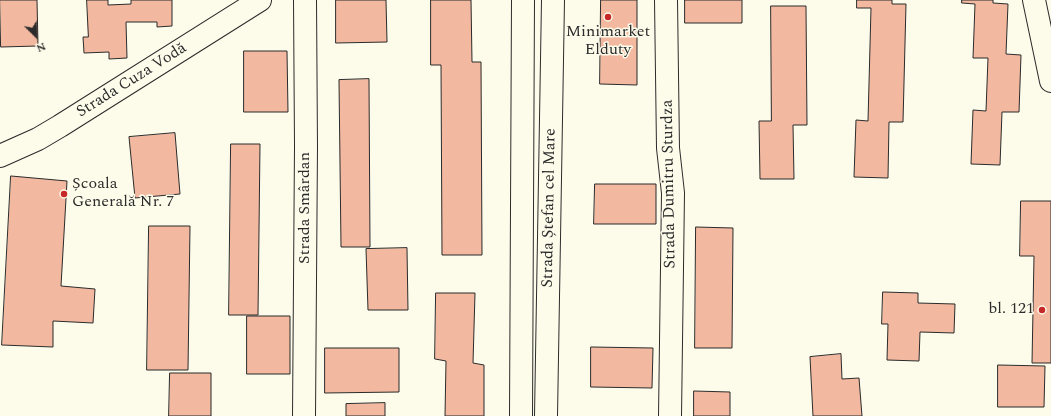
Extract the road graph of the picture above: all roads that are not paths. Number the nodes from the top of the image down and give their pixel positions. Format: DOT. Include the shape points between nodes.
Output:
graph roads {
  1 [pos="260,0"];
  2 [pos="305,0"];
  3 [pos="523,0"];
  4 [pos="553,0"];
  5 [pos="666,0"];
  6 [pos="1034,0"];
  7 [pos="1051,81"];
  8 [pos="0,156"];
  9 [pos="304,416"];
  10 [pos="521,416"];
  11 [pos="546,416"];
  12 [pos="670,416"];
  1 -- 8 [label="street, Strada Cuza Vodă" via="60,126"];
  2 -- 9 [label="street, Strada Smârdan"];
  3 -- 10 [label="street, Strada Ștefan cel Mare"];
  4 -- 11 [label="street, Strada Ștefan cel Mare"];
  5 -- 12 [label="street, Strada Dumitru Sturdza" via="668,148 673,193"];
  6 -- 7 [label="street"];
}
